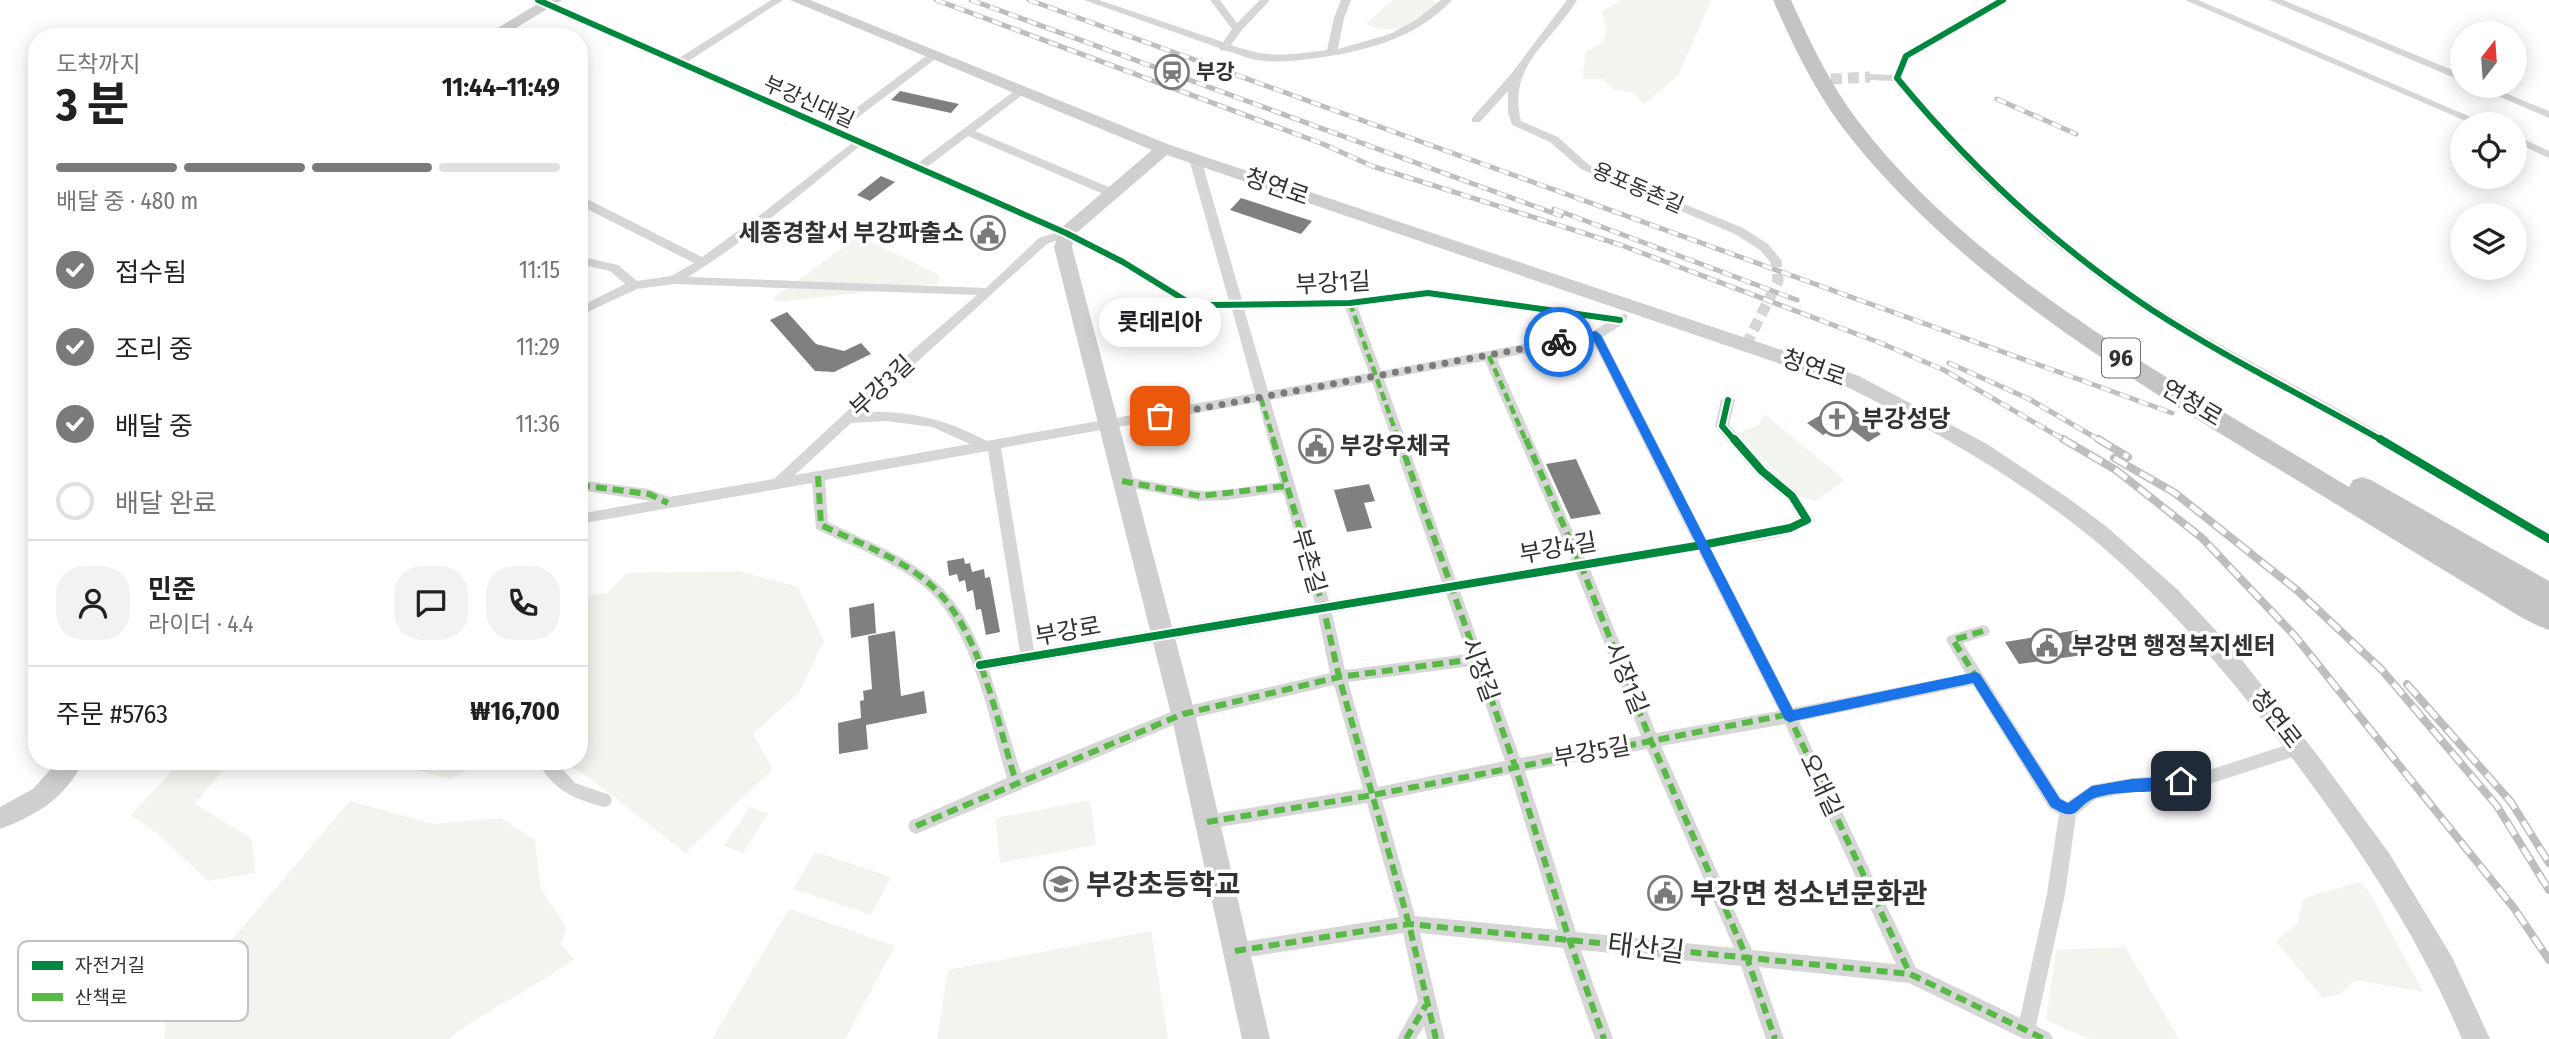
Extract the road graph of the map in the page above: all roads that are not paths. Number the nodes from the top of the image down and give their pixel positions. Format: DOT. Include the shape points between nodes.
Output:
graph roads {
  1 [pos="778,0"];
  2 [pos="797,0"];
  3 [pos="1089,0"];
  4 [pos="1215,0"];
  5 [pos="1265,0"];
  6 [pos="1346,0"];
  7 [pos="1447,0"];
  8 [pos="1572,0"];
  9 [pos="1782,0"];
  10 [pos="1802,0"];
  11 [pos="2003,0"];
  12 [pos="2190,0"];
  13 [pos="2274,0"];
  14 [pos="547,1"];
  15 [pos="504,28"];
  16 [pos="1237,29"];
  17 [pos="1224,48"];
  18 [pos="1332,53"];
  19 [pos="934,55"];
  20 [pos="679,63"];
  21 [pos="2450,73"];
  22 [pos="1515,76"];
  23 [pos="1870,77"];
  24 [pos="1897,78"];
  25 [pos="1021,91"];
  26 [pos="2509,98"];
  27 [pos="2454,112"];
  28 [pos="2549,115"];
  29 [pos="1476,120"];
  30 [pos="832,131"];
  31 [pos="968,132"];
  32 [pos="858,142"];
  33 [pos="2527,144"];
  34 [pos="1164,149"];
  35 [pos="2549,155"];
  36 [pos="1198,166"];
  37 [pos="919,168"];
  38 [pos="1141,169"];
  39 [pos="1112,193"];
  40 [pos="588,207"];
  41 [pos="1066,233"];
  42 [pos="1776,261"];
  43 [pos="588,262"];
  44 [pos="704,263"];
  45 [pos="674,280"];
  46 [pos="634,285"];
  47 [pos="989,292"];
  48 [pos="1350,303"];
  49 [pos="1237,305"];
  50 [pos="588,308"];
  51 [pos="1626,313"];
  52 [pos="1596,335"];
  53 [pos="1489,356"];
  54 [pos="1376,377"];
  55 [pos="1261,398"];
  56 [pos="1728,400"];
  57 [pos="847,418"];
  58 [pos="1108,425"];
  59 [pos="990,445"];
  60 [pos="818,476"];
  61 [pos="1122,481"];
  62 [pos="778,483"];
  63 [pos="588,486"];
  64 [pos="1287,486"];
  65 [pos="668,503"];
  66 [pos="588,517"];
  67 [pos="2549,539"];
  68 [pos="1702,545"];
  69 [pos="1580,563"];
  70 [pos="1450,587"];
  71 [pos="2549,594"];
  72 [pos="1324,610"];
  73 [pos="2549,619"];
  74 [pos="1983,631"];
  75 [pos="1162,633"];
  76 [pos="1028,658"];
  77 [pos="1476,659"];
  78 [pos="980,665"];
  79 [pos="1339,677"];
  80 [pos="1976,678"];
  81 [pos="1183,714"];
  82 [pos="1789,716"];
  83 [pos="1651,741"];
  84 [pos="2298,748"];
  85 [pos="1515,766"];
  86 [pos="66,770"];
  87 [pos="552,770"];
  88 [pos="1016,782"];
  89 [pos="1373,795"];
  90 [pos="604,800"];
  91 [pos="2068,811"];
  92 [pos="0,818"];
  93 [pos="1208,822"];
  94 [pos="916,827"];
  95 [pos="1409,924"];
  96 [pos="1569,939"];
  97 [pos="1236,951"];
  98 [pos="1747,958"];
  99 [pos="1910,974"];
  100 [pos="1426,1005"];
  101 [pos="2026,1030"];
  102 [pos="1256,1039"];
  103 [pos="1406,1039"];
  104 [pos="1436,1039"];
  105 [pos="1604,1039"];
  106 [pos="1775,1039"];
  107 [pos="2044,1039"];
  108 [pos="2476,1039"];
  1 -- 20 [label="street"];
  2 -- 19 [label="main road, 청연로"];
  3 -- 17 [label="street"];
  4 -- 16 [label="street"];
  5 -- 16 [label="street"];
  6 -- 18 [label="street"];
  7 -- 18 [label="street" via="1409,32 1377,45"];
  8 -- 22 [label="street"];
  9 -- 73 [label="highway, 연청로 / 96" via="1830,92 1860,136 1947,227 2006,278 2149,377"];
  10 -- 71 [label="highway, 연청로 / 96" via="1848,90 1882,136 1968,224 2029,274 2169,369"];
  11 -- 24 [label="street" via="1906,56"];
  12 -- 27 [label="street"];
  13 -- 21 [label="street"];
  14 -- 15 [label="main road"];
  14 -- 20 [label="street, 부강신대길"];
  16 -- 17 [label="street"];
  17 -- 18 [label="street" via="1267,58"];
  19 -- 25 [label="main road, 청연로"];
  19 -- 30 [label="street, 부강신대길"];
  20 -- 30 [label="street, 부강신대길"];
  22 -- 29 [label="street"];
  22 -- 42 [label="street, 용포동촌길" via="1512,114 1516,123 1553,137 1585,167 1739,231"];
  23 -- 24 [label="street"];
  24 -- 67 [label="street" via="1934,126 2042,231 2153,310"];
  25 -- 31 [label="street"];
  25 -- 34 [label="main road, 청연로"];
  26 -- 28 [label="street"];
  30 -- 32 [label="street, 부강신대길"];
  31 -- 37 [label="street"];
  31 -- 39 [label="street"];
  32 -- 37 [label="street, 부강신대길"];
  32 -- 44 [label="street, 부강신대길"];
  33 -- 35 [label="street"];
  34 -- 36 [label="main road, 청연로"];
  34 -- 38 [label="main road"];
  36 -- 38 [label="main road"];
  36 -- 49 [label="street, 부촌길"];
  36 -- 51 [label="main road, 청연로"];
  37 -- 41 [label="street, 부강신대길"];
  38 -- 39 [label="main road"];
  39 -- 41 [label="main road"];
  40 -- 44 [label="street"];
  41 -- 47 [label="street" via="1043,241"];
  41 -- 49 [label="street, 부강1길" via="1188,302"];
  41 -- 58 [label="main road" via="1063,247"];
  43 -- 46 [label="street" via="614,268"];
  44 -- 45 [label="street, 부강신대길"];
  45 -- 46 [label="street"];
  45 -- 47 [label="street"];
  46 -- 50 [label="street"];
  47 -- 57 [label="street, 부강3길"];
  48 -- 49 [label="street, 부강1길"];
  48 -- 51 [label="street, 부강1길" via="1428,293"];
  48 -- 54 [label="street, 시장길"];
  49 -- 55 [label="street, 부촌길"];
  51 -- 52 [label="street"];
  51 -- 84 [label="main road, 청연로" via="1852,382 1986,452 2086,523 2172,597"];
  52 -- 53 [label="street"];
  52 -- 68 [label="street, 오대길"];
  53 -- 54 [label="street"];
  53 -- 69 [label="street, 시장1길"];
  54 -- 55 [label="street"];
  54 -- 70 [label="street, 시장길"];
  55 -- 58 [label="street"];
  55 -- 64 [label="street, 부촌길"];
  56 -- 68 [label="street, 부강4길" via="1722,426 1762,471 1792,496 1807,520 1790,528"];
  57 -- 59 [label="street" via="919,418"];
  57 -- 62 [label="street, 부강3길"];
  58 -- 59 [label="street"];
  58 -- 61 [label="main road"];
  59 -- 60 [label="street"];
  59 -- 76 [label="street"];
  60 -- 62 [label="street"];
  60 -- 78 [label="street" via="821,525 935,588 955,612"];
  61 -- 64 [label="street" via="1200,496"];
  61 -- 75 [label="main road"];
  62 -- 65 [label="street"];
  63 -- 65 [label="street" via="649,494"];
  64 -- 72 [label="street, 부촌길"];
  65 -- 66 [label="street"];
  68 -- 69 [label="street, 부강4길"];
  68 -- 82 [label="street, 오대길"];
  69 -- 70 [label="street, 부강4길"];
  69 -- 83 [label="street, 시장1길"];
  70 -- 72 [label="street, 부강4길"];
  70 -- 77 [label="street, 시장길"];
  72 -- 75 [label="street, 부강4길"];
  72 -- 79 [label="street, 부촌길"];
  74 -- 80 [label="street" via="1953,640"];
  75 -- 76 [label="street, 부강로"];
  75 -- 81 [label="main road"];
  76 -- 78 [label="street, 부강로"];
  77 -- 79 [label="street"];
  77 -- 85 [label="street, 시장길"];
  78 -- 88 [label="street"];
  79 -- 81 [label="street"];
  79 -- 89 [label="street, 부촌길"];
  80 -- 82 [label="street, 부강5길"];
  80 -- 91 [label="street" via="2055,803"];
  81 -- 88 [label="street"];
  81 -- 93 [label="main road"];
  82 -- 83 [label="street, 부강5길"];
  82 -- 99 [label="street, 오대길"];
  83 -- 85 [label="street, 부강5길"];
  83 -- 98 [label="street, 시장1길"];
  84 -- 91 [label="street" via="2200,780 2092,792"];
  84 -- 108 [label="main road, 청연로" via="2345,808 2417,919"];
  85 -- 89 [label="street, 부강5길"];
  85 -- 96 [label="street, 시장길"];
  86 -- 92 [label="main road" via="32,806"];
  87 -- 90 [label="street" via="571,791"];
  88 -- 94 [label="street"];
  89 -- 93 [label="street, 부강5길"];
  89 -- 95 [label="street, 부촌길"];
  91 -- 101 [label="street" via="2056,894"];
  93 -- 97 [label="main road"];
  95 -- 96 [label="street, 태산길"];
  95 -- 97 [label="street, 태산길"];
  95 -- 100 [label="street, 부촌길"];
  96 -- 98 [label="street, 태산길"];
  96 -- 105 [label="street, 시장길"];
  97 -- 102 [label="main road"];
  98 -- 99 [label="street, 태산길"];
  98 -- 106 [label="street, 시장1길"];
  99 -- 101 [label="street, 태산길"];
  100 -- 103 [label="street"];
  100 -- 104 [label="street, 부촌길"];
  101 -- 107 [label="street, 태산길"];
}
